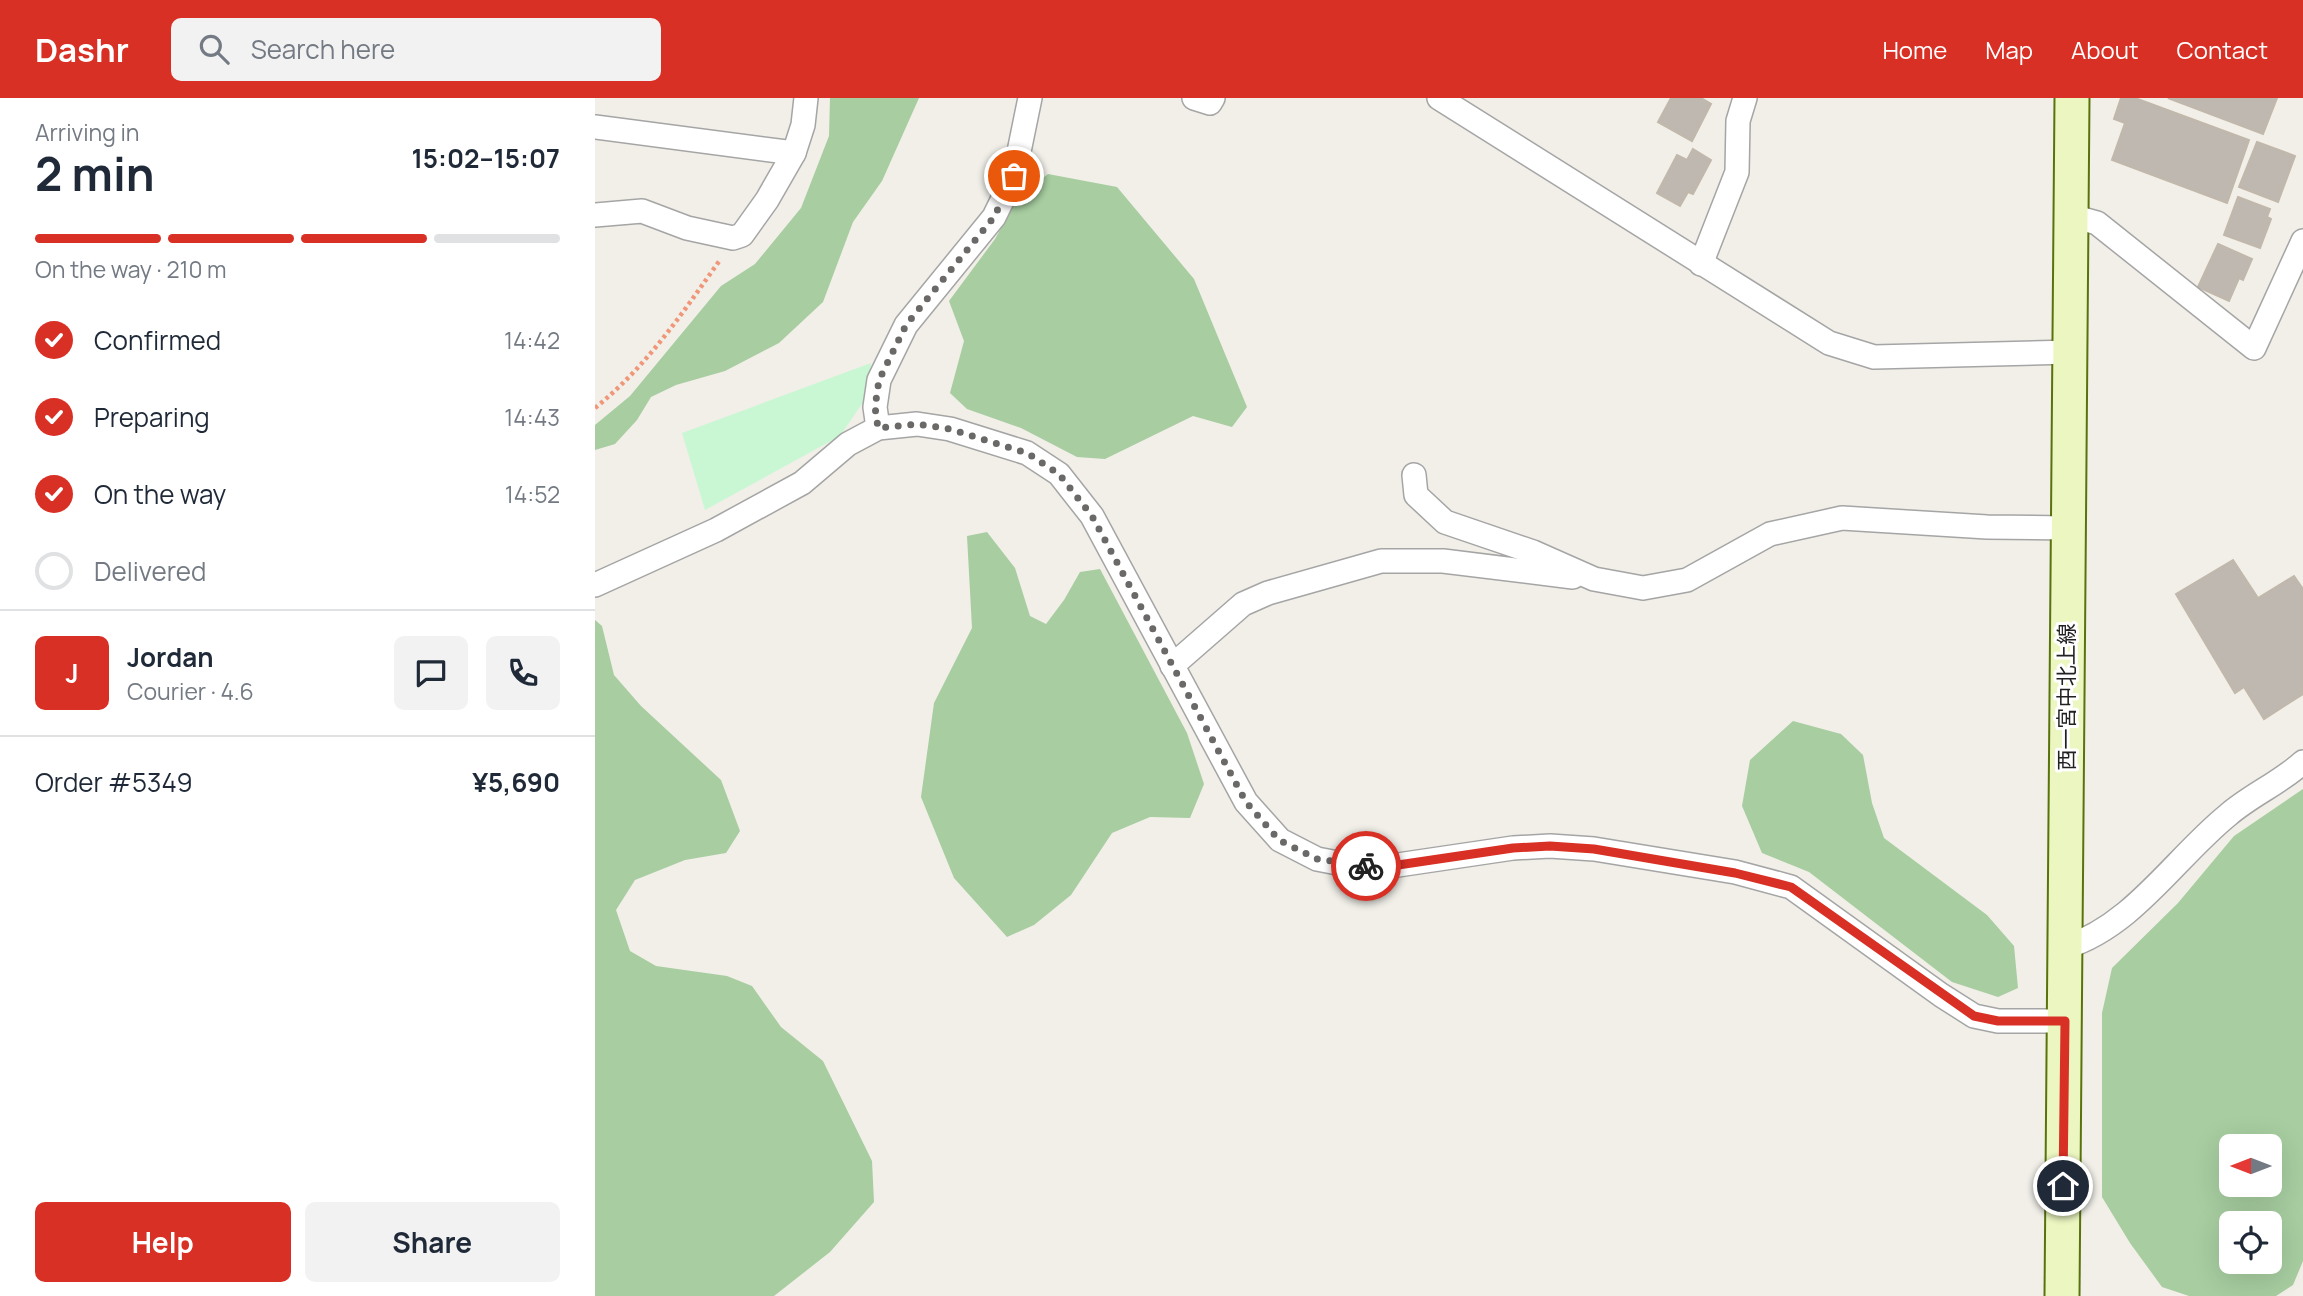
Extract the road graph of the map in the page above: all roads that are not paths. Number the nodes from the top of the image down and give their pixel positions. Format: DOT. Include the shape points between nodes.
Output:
graph roads {
  1 [pos="806,98"];
  2 [pos="1030,98"];
  3 [pos="1194,98"];
  4 [pos="1213,98"];
  5 [pos="1439,98"];
  6 [pos="1745,98"];
  7 [pos="2072,98"];
  8 [pos="595,127"];
  9 [pos="794,153"];
  10 [pos="595,215"];
  11 [pos="2072,216"];
  12 [pos="2303,241"];
  13 [pos="1701,264"];
  14 [pos="2071,352"];
  15 [pos="878,428"];
  16 [pos="1414,475"];
  17 [pos="2068,528"];
  18 [pos="1594,579"];
  19 [pos="595,584"];
  20 [pos="1172,666"];
  21 [pos="2303,762"];
  22 [pos="2066,947"];
  23 [pos="2065,1021"];
  24 [pos="2062,1296"];
  1 -- 9 [label="street"];
  2 -- 15 [label="street" via="1014,176 994,217 906,325 879,380"];
  3 -- 4 [label="street" via="1210,103"];
  5 -- 13 [label="street"];
  6 -- 13 [label="street" via="1738,121 1737,172"];
  7 -- 11 [label="main road, 西一宮中北上線"];
  8 -- 9 [label="street"];
  9 -- 10 [label="street" via="742,235 733,238 642,211"];
  11 -- 12 [label="street" via="2097,223 2254,348"];
  11 -- 14 [label="main road, 西一宮中北上線"];
  13 -- 14 [label="street" via="1829,343 1874,357"];
  14 -- 17 [label="main road, 西一宮中北上線"];
  15 -- 19 [label="street" via="848,444 802,484 716,530"];
  15 -- 20 [label="street" via="917,424 950,429 1027,453 1059,474 1092,516"];
  16 -- 18 [label="street" via="1416,495 1445,522"];
  17 -- 18 [label="street" via="1842,518 1770,534 1687,580 1643,588"];
  17 -- 22 [label="main road, 西一宮中北上線"];
  18 -- 20 [label="street" via="1443,561 1381,561 1243,604"];
  20 -- 23 [label="street" via="1246,802 1279,840 1317,859 1358,867 1398,865 1550,846 1735,873 1791,887 1974,1016 1998,1021"];
  21 -- 22 [label="street" via="2229,814 2127,912 2088,940"];
  22 -- 23 [label="main road, 西一宮中北上線"];
  23 -- 24 [label="main road, 西一宮中北上線"];
}
